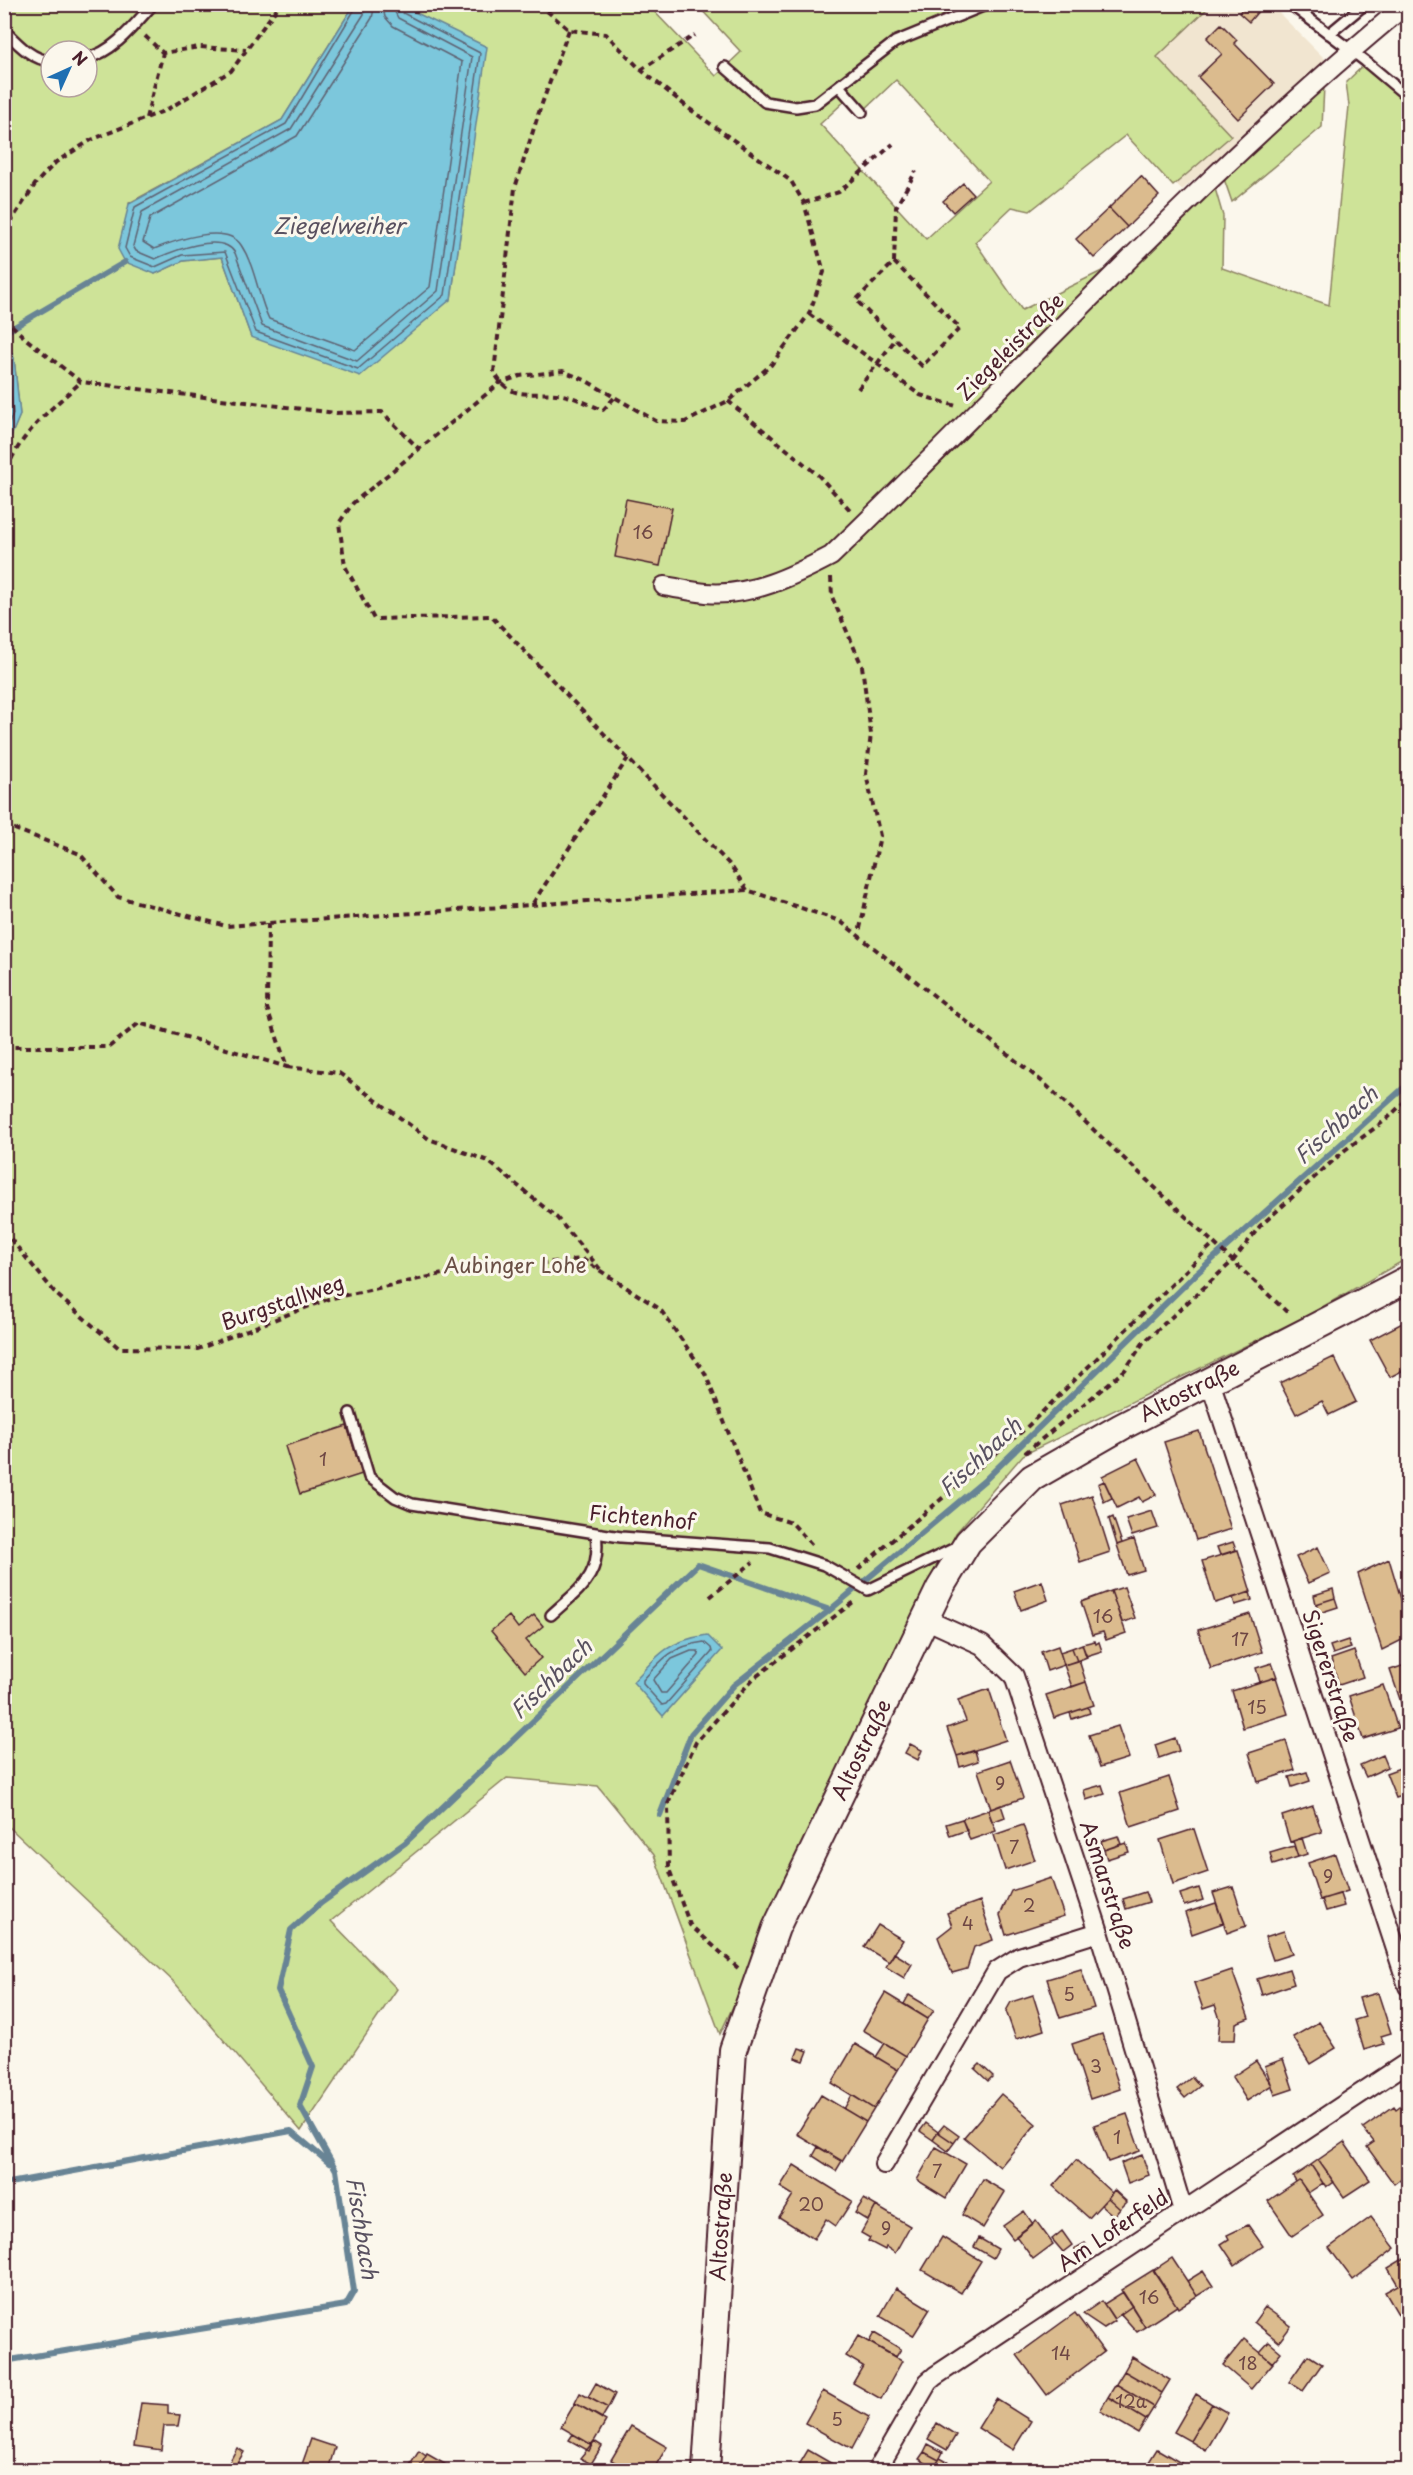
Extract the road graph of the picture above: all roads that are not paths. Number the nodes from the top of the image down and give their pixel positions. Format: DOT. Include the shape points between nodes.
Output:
graph roads {
  1 [pos="153,4"];
  2 [pos="988,4"];
  3 [pos="1290,4"];
  4 [pos="1365,4"];
  5 [pos="1407,4"];
  6 [pos="4,30"];
  7 [pos="1329,34"];
  8 [pos="1351,50"];
  9 [pos="99,53"];
  10 [pos="39,57"];
  11 [pos="725,67"];
  12 [pos="839,86"];
  13 [pos="1408,98"];
  14 [pos="862,112"];
  15 [pos="664,586"];
  16 [pos="1408,1279"];
  17 [pos="1210,1381"];
  18 [pos="350,1413"];
  19 [pos="596,1533"];
  20 [pos="968,1542"];
  21 [pos="551,1614"];
  22 [pos="925,1619"];
  23 [pos="1099,1932"];
  24 [pos="1408,1986"];
  25 [pos="1408,2062"];
  26 [pos="884,2164"];
  27 [pos="1183,2211"];
  28 [pos="706,2470"];
  29 [pos="877,2470"];
  1 -- 9 [label="lane"];
  2 -- 12 [label="lane" via="896,42"];
  3 -- 7 [label="lane"];
  4 -- 7 [label="lane"];
  5 -- 8 [label="street, Ziegeleistraße"];
  6 -- 10 [label="lane" via="22,48"];
  7 -- 8 [label="lane"];
  8 -- 13 [label="lane"];
  8 -- 15 [label="street, Ziegeleistraße" via="1131,258 831,556 792,576 751,589 708,593"];
  11 -- 12 [label="lane" via="765,102 796,107 815,104"];
  12 -- 14 [label="lane"];
  16 -- 17 [label="main road, Altostraße"];
  17 -- 20 [label="main road, Altostraße" via="1032,1478"];
  17 -- 24 [label="street, Sigererstraße"];
  18 -- 19 [label="lane, Fichtenhof" via="369,1477 395,1497 412,1504"];
  19 -- 20 [label="lane, Fichtenhof" via="770,1548 825,1565 868,1590"];
  19 -- 21 [label="lane" via="599,1555 586,1582"];
  20 -- 22 [label="main road, Altostraße"];
  22 -- 23 [label="street, Asmarstraße" via="982,1644 1014,1676"];
  22 -- 28 [label="main road, Altostraße" via="776,1929 733,2050"];
  23 -- 26 [label="street" via="1019,1957 998,1971"];
  23 -- 27 [label="street, Asmarstraße"];
  25 -- 27 [label="street, Am Loferfeld"];
  27 -- 29 [label="street, Am Loferfeld" via="935,2376"];
}
